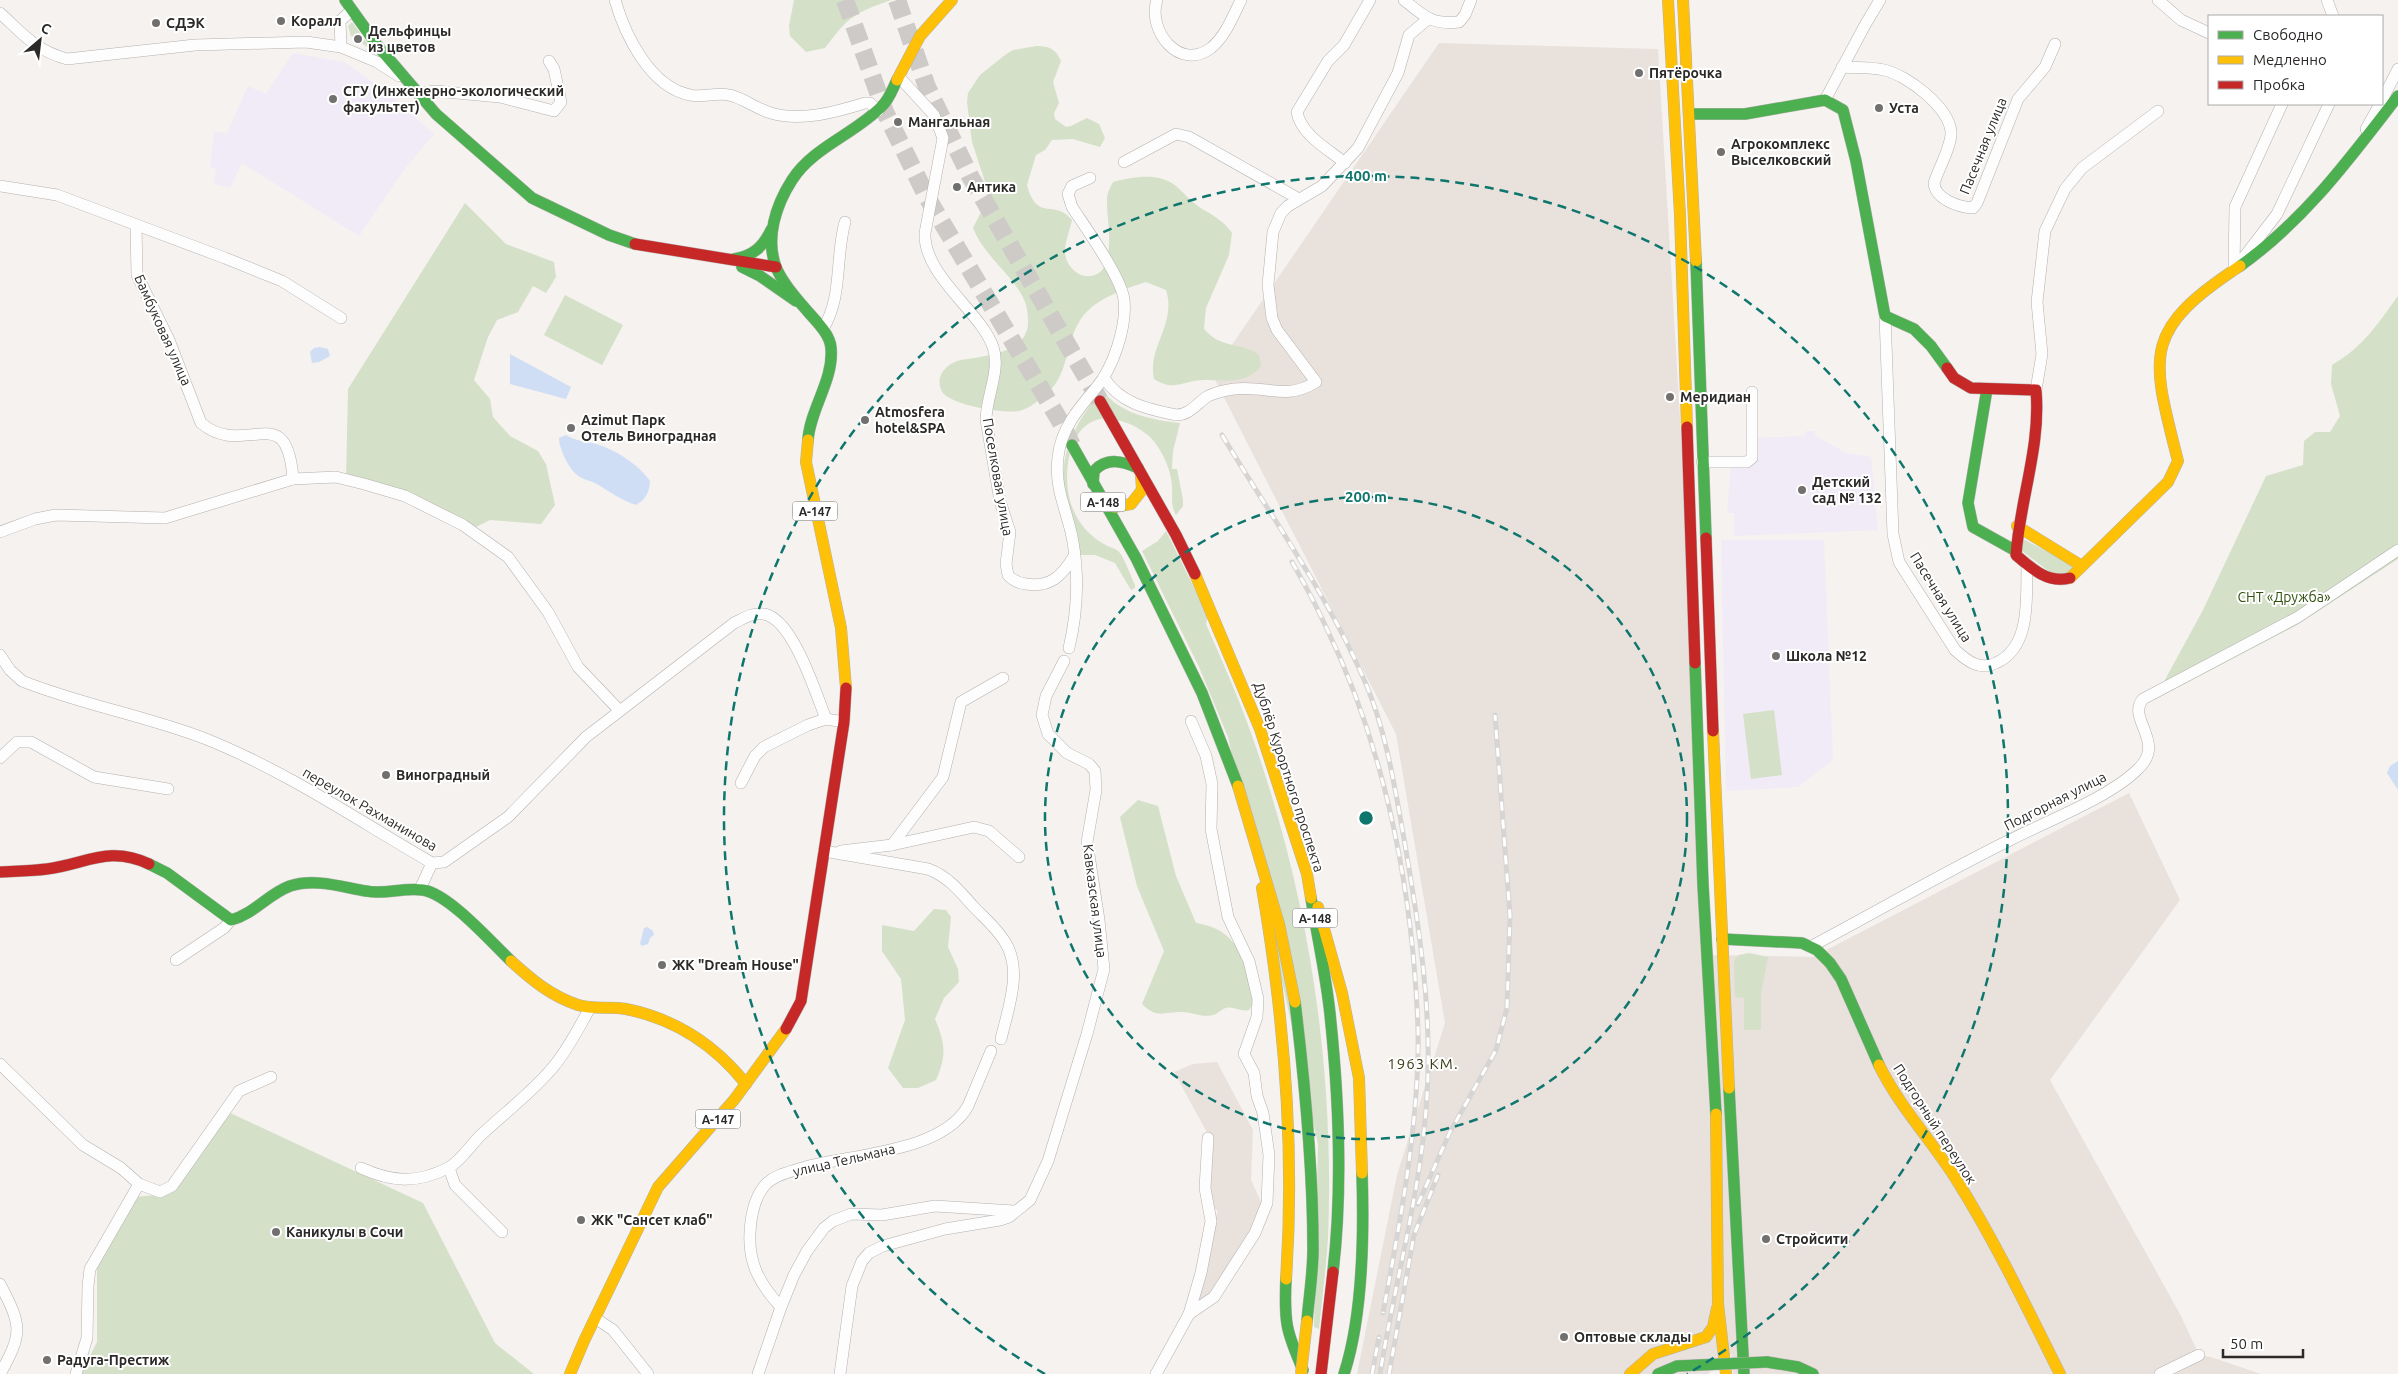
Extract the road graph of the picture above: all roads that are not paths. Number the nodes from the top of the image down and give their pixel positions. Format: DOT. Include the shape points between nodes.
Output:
graph roads {
  1 [pos="615,0"];
  2 [pos="952,0"];
  3 [pos="1158,0"];
  4 [pos="1242,0"];
  5 [pos="1370,0"];
  6 [pos="1404,0"];
  7 [pos="1471,0"];
  8 [pos="1668,0"];
  9 [pos="1683,0"];
  10 [pos="1880,0"];
  11 [pos="2158,0"];
  12 [pos="2327,0"];
  13 [pos="348,5"];
  14 [pos="0,13"];
  15 [pos="2333,15"];
  16 [pos="1428,19"];
  17 [pos="2208,33"];
  18 [pos="2054,44"];
  19 [pos="342,47"];
  20 [pos="549,61"];
  21 [pos="1842,67"];
  22 [pos="2398,69"];
  23 [pos="900,78"];
  24 [pos="405,79"];
  25 [pos="418,94"];
  26 [pos="2398,96"];
  27 [pos="2383,98"];
  28 [pos="1825,100"];
  29 [pos="2282,105"];
  30 [pos="2329,105"];
  31 [pos="2379,105"];
  32 [pos="878,111"];
  33 [pos="2158,111"];
  34 [pos="1689,114"];
  35 [pos="1675,115"];
  36 [pos="2356,148"];
  37 [pos="1124,162"];
  38 [pos="1345,163"];
  39 [pos="1090,178"];
  40 [pos="0,186"];
  41 [pos="1299,199"];
  42 [pos="845,222"];
  43 [pos="136,225"];
  44 [pos="771,230"];
  45 [pos="724,260"];
  46 [pos="776,267"];
  47 [pos="2234,270"];
  48 [pos="807,309"];
  49 [pos="1885,316"];
  50 [pos="341,318"];
  51 [pos="823,329"];
  52 [pos="1104,378"];
  53 [pos="1987,389"];
  54 [pos="2036,390"];
  55 [pos="1752,392"];
  56 [pos="1100,401"];
  57 [pos="1072,445"];
  58 [pos="1702,462"];
  59 [pos="1140,471"];
  60 [pos="293,479"];
  61 [pos="1093,484"];
  62 [pos="1099,495"];
  63 [pos="2017,526"];
  64 [pos="0,532"];
  65 [pos="2398,550"];
  66 [pos="2016,551"];
  67 [pos="1074,556"];
  68 [pos="2027,564"];
  69 [pos="2082,566"];
  70 [pos="1070,648"];
  71 [pos="0,655"];
  72 [pos="1064,661"];
  73 [pos="1003,678"];
  74 [pos="619,710"];
  75 [pos="826,719"];
  76 [pos="1191,721"];
  77 [pos="844,722"];
  78 [pos="0,758"];
  79 [pos="741,782"];
  80 [pos="168,789"];
  81 [pos="1251,828"];
  82 [pos="892,844"];
  83 [pos="829,851"];
  84 [pos="1019,858"];
  85 [pos="432,863"];
  86 [pos="0,872"];
  87 [pos="1307,874"];
  88 [pos="420,889"];
  89 [pos="231,920"];
  90 [pos="1722,939"];
  91 [pos="1812,946"];
  92 [pos="176,960"];
  93 [pos="590,1008"];
  94 [pos="1001,1039"];
  95 [pos="991,1051"];
  96 [pos="0,1064"];
  97 [pos="271,1078"];
  98 [pos="746,1084"];
  99 [pos="1208,1138"];
  100 [pos="361,1168"];
  101 [pos="449,1168"];
  102 [pos="139,1184"];
  103 [pos="1014,1211"];
  104 [pos="502,1232"];
  105 [pos="0,1284"];
  106 [pos="1718,1304"];
  107 [pos="781,1306"];
  108 [pos="1189,1314"];
  109 [pos="595,1318"];
  110 [pos="2199,1355"];
  111 [pos="0,1374"];
  112 [pos="76,1374"];
  113 [pos="570,1374"];
  114 [pos="648,1374"];
  115 [pos="758,1374"];
  116 [pos="840,1374"];
  117 [pos="1156,1374"];
  118 [pos="1301,1374"];
  119 [pos="1305,1374"];
  120 [pos="1321,1374"];
  121 [pos="1344,1374"];
  122 [pos="1630,1374"];
  123 [pos="1658,1374"];
  124 [pos="1726,1374"];
  125 [pos="1745,1374"];
  126 [pos="1813,1374"];
  127 [pos="2060,1374"];
  128 [pos="2160,1374"];
  1 -- 32 [label="street" via="625,31 637,51 650,68 678,91 699,96 728,94 762,110 787,115 821,114 865,103 870,103"];
  2 -- 23 [label="main road, А-147" via="920,36"];
  3 -- 4 [label="street" via="1154,16 1160,35 1169,47 1190,55 1204,52 1221,38"];
  5 -- 38 [label="street" via="1344,45 1328,61 1297,112 1298,122 1311,136"];
  6 -- 16 [label="street"];
  7 -- 16 [label="street" via="1459,22"];
  8 -- 35 [label="main road"];
  9 -- 34 [label="main road"];
  10 -- 21 [label="street"];
  11 -- 17 [label="street" via="2181,20"];
  12 -- 15 [label="street"];
  13 -- 19 [label="street" via="340,22"];
  13 -- 24 [label="main road"];
  14 -- 19 [label="street" via="36,47 67,59 195,45 306,42"];
  16 -- 38 [label="street" via="1409,35 1394,80 1358,148"];
  18 -- 21 [label="street, Пасечная улица" via="2040,75 2018,99 1978,203 1972,208 1940,197 1934,191 1951,132 1945,113 1937,104 1900,76 1884,70"];
  19 -- 24 [label="street"];
  20 -- 25 [label="street" via="554,69 560,102 554,111 500,97 435,91"];
  21 -- 28 [label="street"];
  22 -- 27 [label="street"];
  23 -- 32 [label="main road, А-147"];
  23 -- 67 [label="street, Поселковая улица" via="934,116 944,138 925,233 926,248 947,284 988,337 994,352 986,420 1000,501 1010,532 1006,564 1008,575 1018,583 1046,584 1065,571"];
  24 -- 25 [label="main road"];
  25 -- 45 [label="main road" via="436,114 532,198 632,243"];
  26 -- 36 [label="main road"];
  28 -- 34 [label="main road" via="1745,114"];
  28 -- 49 [label="main road, Пасечная улица" via="1843,110 1849,128"];
  29 -- 47 [label="street" via="2235,207"];
  30 -- 47 [label="street" via="2277,214"];
  31 -- 36 [label="street"];
  32 -- 44 [label="main road, А-147" via="803,166 786,190"];
  33 -- 54 [label="street" via="2082,168 2066,189 2045,231 2037,302 2042,354"];
  34 -- 35 [label="main road"];
  34 -- 58 [label="main road"];
  35 -- 106 [label="main road" via="1703,885 1716,1114"];
  36 -- 47 [label="main road" via="2295,220"];
  37 -- 41 [label="street" via="1176,134 1189,136"];
  38 -- 41 [label="street" via="1322,186"];
  39 -- 52 [label="street" via="1072,186 1068,194 1072,207 1116,278 1124,300 1114,361"];
  40 -- 43 [label="street" via="57,195"];
  41 -- 52 [label="street" via="1281,213 1273,232 1268,302 1277,330 1316,382 1303,390 1288,393 1261,388 1233,389 1210,395 1184,415 1176,416 1126,400"];
  42 -- 51 [label="street" via="839,280 830,316"];
  43 -- 50 [label="street" via="282,281"];
  43 -- 60 [label="street, Бамбуковая улица" via="137,275 169,340 201,423 225,436 270,434 281,438 292,457"];
  44 -- 45 [label="main road, А-147" via="757,252 747,257"];
  44 -- 46 [label="main road, А-147"];
  45 -- 46 [label="main road"];
  45 -- 48 [label="main road, А-147" via="760,276"];
  46 -- 48 [label="main road, А-147"];
  47 -- 69 [label="main road" via="2189,301 2171,324 2161,350 2160,382 2178,461 2174,474"];
  48 -- 51 [label="main road, А-147"];
  49 -- 53 [label="main road" via="1914,329 1954,378 1971,388"];
  49 -- 68 [label="street, Пасечная улица" via="1896,554 1955,650 1966,661 1990,666 2013,651 2022,631"];
  51 -- 77 [label="main road, А-147" via="832,356 808,433 806,462 841,628 846,681"];
  52 -- 67 [label="street" via="1073,414 1058,455 1059,494"];
  53 -- 54 [label="main road"];
  53 -- 66 [label="main road" via="1968,503 1973,527"];
  54 -- 63 [label="main road" via="2038,424"];
  55 -- 58 [label="street" via="1752,458 1747,462"];
  56 -- 59 [label="main road, Дублёр Курортного проспекта / А-148"];
  57 -- 61 [label="main road, А-148"];
  58 -- 90 [label="main road"];
  59 -- 61 [label="main road, А-148" via="1119,461 1104,462 1094,471"];
  59 -- 62 [label="main road, А-148" via="1142,490 1131,504 1114,507"];
  59 -- 87 [label="main road, Дублёр Курортного проспекта / А-148" via="1176,535 1228,646 1260,729"];
  60 -- 64 [label="street" via="165,518 56,515"];
  60 -- 74 [label="street" via="336,477 364,484 405,496 476,532 508,557 548,612 578,667"];
  61 -- 62 [label="main road, А-148"];
  62 -- 81 [label="main road, А-148" via="1136,558 1202,693 1235,775"];
  63 -- 66 [label="main road"];
  63 -- 69 [label="main road"];
  65 -- 91 [label="street, Подгорная улица" via="2298,617 2143,699 2138,713 2149,740 2148,755 2139,768 2117,787 2007,841"];
  66 -- 68 [label="main road" via="2016,555"];
  67 -- 70 [label="street" via="1077,602"];
  68 -- 69 [label="main road" via="2056,581 2071,578"];
  71 -- 85 [label="street, переулок Рахманинова" via="22,681 205,739 235,752"];
  72 -- 103 [label="street, Кавказская улица" via="1046,696 1042,715 1048,734 1067,753 1090,764 1095,771 1096,790 1087,842 1104,968 1048,1162 1030,1200"];
  73 -- 82 [label="street" via="961,702 943,777"];
  74 -- 75 [label="street, переулок Рахманинова" via="734,623 764,614 780,624 799,652"];
  74 -- 85 [label="street, переулок Рахманинова" via="586,736 508,817 444,862"];
  75 -- 77 [label="street"];
  75 -- 79 [label="street" via="764,748 755,756"];
  76 -- 108 [label="street" via="1206,756 1212,784 1211,830 1228,917 1249,961 1258,999 1257,1017 1244,1054 1254,1073 1269,1155 1267,1203 1255,1233 1214,1297"];
  77 -- 83 [label="main road, А-147"];
  78 -- 80 [label="street" via="17,742 31,742 94,777"];
  81 -- 118 [label="main road, А-148, bridge" via="1278,924 1302,1048 1313,1251"];
  81 -- 119 [label="main road, А-148" via="1272,947 1286,1088 1290,1222 1284,1316 1288,1336"];
  82 -- 83 [label="street"];
  82 -- 84 [label="street" via="974,827 989,831"];
  83 -- 94 [label="street" via="935,872 953,884 1001,936 1012,956 1013,983"];
  83 -- 98 [label="main road, А-147" via="801,1001 793,1020"];
  85 -- 88 [label="street"];
  86 -- 89 [label="main road" via="48,868 104,856 132,856 167,873"];
  87 -- 120 [label="main road, Дублёр Курортного проспекта / А-148" via="1330,1013 1339,1155 1339,1209"];
  87 -- 121 [label="main road, А-148" via="1328,936 1359,1078 1363,1214 1351,1353"];
  88 -- 89 [label="main road" via="382,893 332,884 303,884 277,893 243,917"];
  88 -- 93 [label="main road" via="446,900 535,983"];
  89 -- 92 [label="street"];
  90 -- 91 [label="main road"];
  90 -- 125 [label="main road"];
  91 -- 127 [label="main road, Подгорный переулок" via="1826,958 1842,984 1881,1070 1940,1154 1996,1250"];
  93 -- 98 [label="main road" via="646,1014 697,1036 731,1063"];
  93 -- 101 [label="street" via="555,1065"];
  95 -- 107 [label="street, улица Тельмана" via="968,1106 948,1129 917,1143 823,1162 774,1178 766,1184 754,1206 750,1246 760,1282"];
  96 -- 102 [label="street" via="83,1145 121,1168"];
  97 -- 102 [label="street" via="239,1091 169,1189 154,1192"];
  98 -- 109 [label="main road, А-147" via="658,1187"];
  99 -- 108 [label="street" via="1205,1188 1211,1221"];
  100 -- 101 [label="street" via="396,1180 420,1178"];
  101 -- 104 [label="street" via="455,1185"];
  102 -- 112 [label="street" via="90,1269 87,1338"];
  103 -- 107 [label="street" via="935,1206 890,1214 843,1216 824,1228 807,1251"];
  103 -- 116 [label="street, Кавказская улица" via="1000,1220 945,1229 869,1253 862,1261 852,1286"];
  105 -- 111 [label="street" via="14,1312 18,1336"];
  106 -- 122 [label="main road" via="1706,1337 1645,1358"];
  106 -- 124 [label="main road"];
  107 -- 115 [label="street"];
  108 -- 117 [label="street"];
  109 -- 113 [label="main road, А-147"];
  109 -- 114 [label="street" via="613,1330"];
  110 -- 128 [label="street"];
  123 -- 126 [label="main road, bridge" via="1677,1366 1767,1362 1798,1367"];
}
